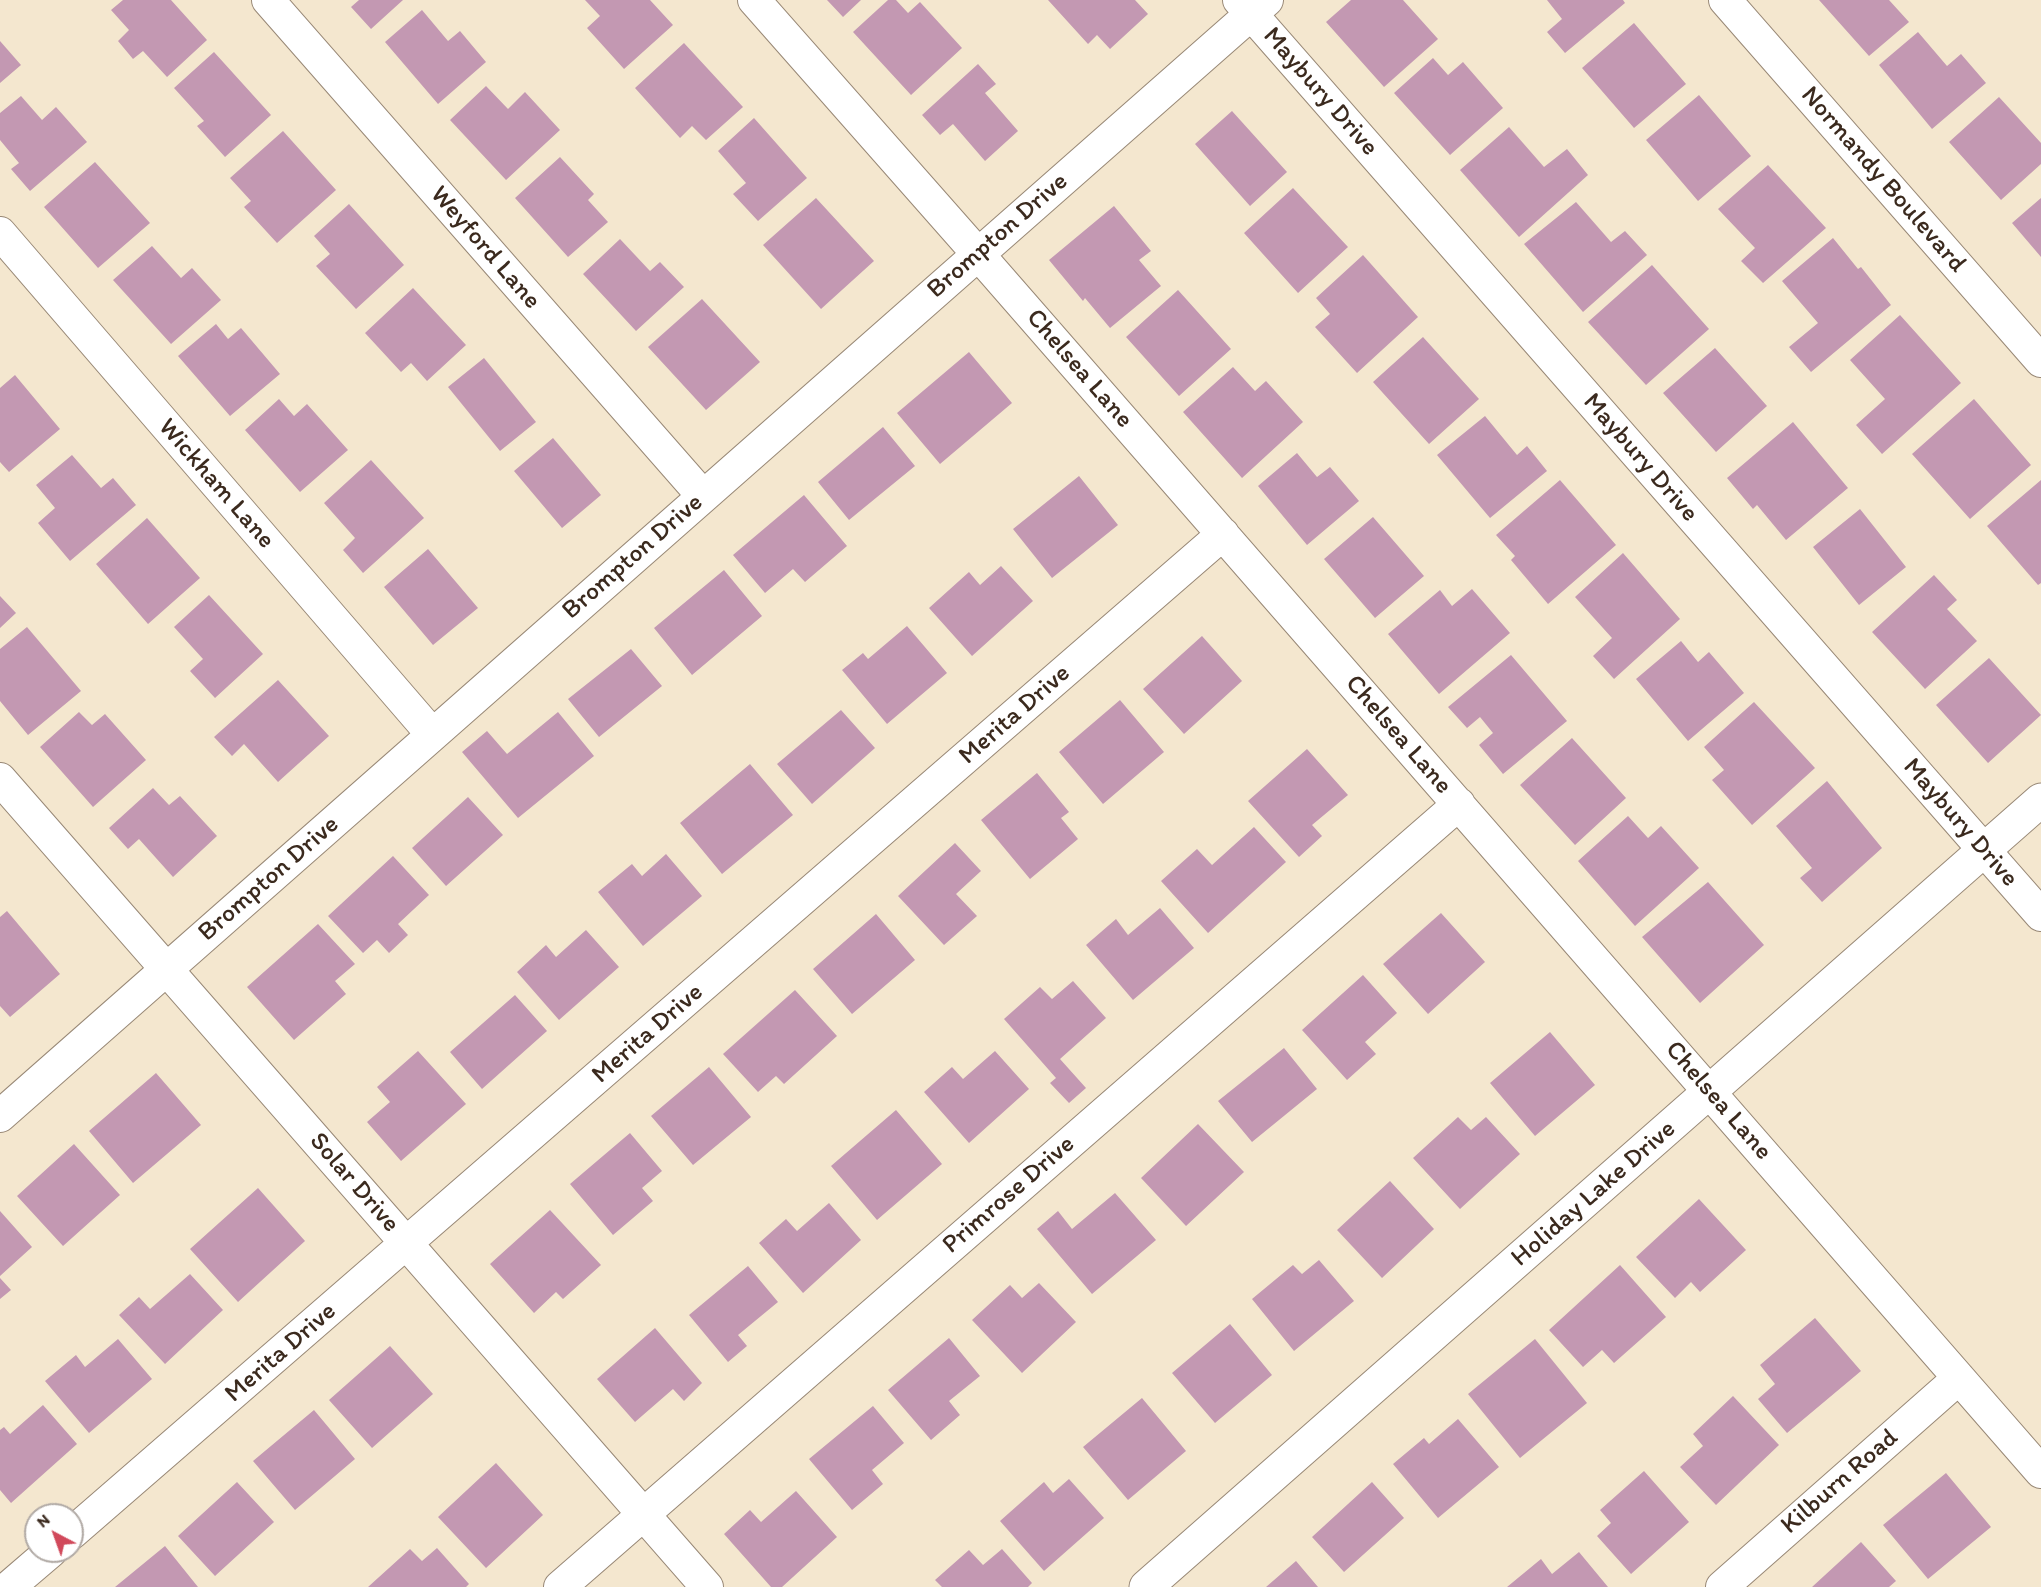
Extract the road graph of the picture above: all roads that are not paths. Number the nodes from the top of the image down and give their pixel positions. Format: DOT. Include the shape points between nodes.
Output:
graph roads {
  1 [pos="268,0"];
  2 [pos="754,0"];
  3 [pos="1725,0"];
  4 [pos="1253,5"];
  5 [pos="0,233"];
  6 [pos="978,254"];
  7 [pos="2041,361"];
  8 [pos="703,496"];
  9 [pos="1223,534"];
  10 [pos="432,734"];
  11 [pos="0,779"];
  12 [pos="2041,800"];
  13 [pos="1459,804"];
  14 [pos="1984,850"];
  15 [pos="2041,915"];
  16 [pos="166,969"];
  17 [pos="1710,1092"];
  18 [pos="0,1116"];
  19 [pos="407,1244"];
  20 [pos="1959,1378"];
  21 [pos="2041,1472"];
  22 [pos="644,1513"];
  23 [pos="84,1523"];
  24 [pos="37,1563"];
  25 [pos="9,1587"];
  26 [pos="560,1587"];
  27 [pos="707,1587"];
  28 [pos="1146,1587"];
  29 [pos="1722,1587"];
  1 -- 8 [label="street, Weyford Lane"];
  2 -- 6 [label="street, Chelsea Lane"];
  3 -- 7 [label="street, Normandy Boulevard"];
  4 -- 6 [label="street, Brompton Drive"];
  4 -- 14 [label="street, Maybury Drive"];
  5 -- 10 [label="street, Wickham Lane"];
  6 -- 8 [label="street, Brompton Drive"];
  6 -- 9 [label="street, Chelsea Lane"];
  8 -- 10 [label="street, Brompton Drive"];
  9 -- 13 [label="street, Chelsea Lane"];
  9 -- 19 [label="street, Merita Drive"];
  10 -- 16 [label="street, Brompton Drive"];
  11 -- 16 [label="street, Solar Drive"];
  12 -- 14 [label="street, Holiday Lake Drive"];
  13 -- 17 [label="street, Chelsea Lane"];
  13 -- 22 [label="street, Primrose Drive"];
  14 -- 15 [label="street, Maybury Drive"];
  14 -- 17 [label="street, Holiday Lake Drive"];
  16 -- 18 [label="street, Brompton Drive"];
  16 -- 19 [label="street, Solar Drive"];
  17 -- 20 [label="street, Chelsea Lane"];
  17 -- 28 [label="street, Holiday Lake Drive"];
  19 -- 22 [label="street, Solar Drive"];
  19 -- 23 [label="street, Merita Drive"];
  20 -- 21 [label="street, Chelsea Lane"];
  20 -- 29 [label="street, Kilburn Road"];
  22 -- 26 [label="street, Primrose Drive"];
  22 -- 27 [label="street, Solar Drive"];
  24 -- 25 [label="street"];
}
